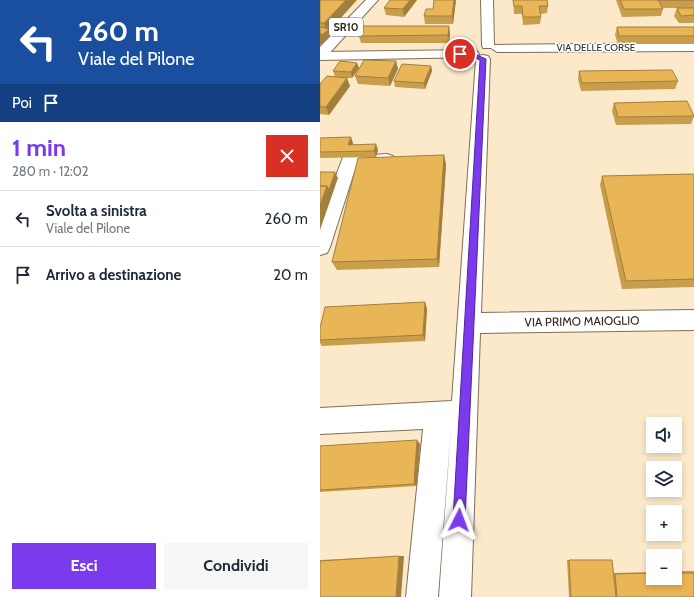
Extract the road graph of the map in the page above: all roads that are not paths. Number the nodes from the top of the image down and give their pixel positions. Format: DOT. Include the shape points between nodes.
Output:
graph roads {
  1 [pos="372,0"];
  2 [pos="487,0"];
  3 [pos="694,47"];
  4 [pos="485,52"];
  5 [pos="320,56"];
  6 [pos="407,160"];
  7 [pos="320,247"];
  8 [pos="694,320"];
  9 [pos="470,323"];
  10 [pos="451,414"];
  11 [pos="320,421"];
  12 [pos="422,597"];
  13 [pos="455,597"];
  1 -- 5 [label="street, SR10"];
  2 -- 4 [label="street"];
  3 -- 4 [label="street, VIA DELLE CORSE"];
  4 -- 5 [label="street, VIA DELLE CORSE"];
  4 -- 9 [label="street"];
  6 -- 7 [label="street" via="349,161"];
  8 -- 9 [label="street, VIA PRIMO MAIOGLIO"];
  9 -- 10 [label="street"];
  10 -- 11 [label="street"];
  10 -- 12 [label="street"];
  10 -- 13 [label="street"];
}
